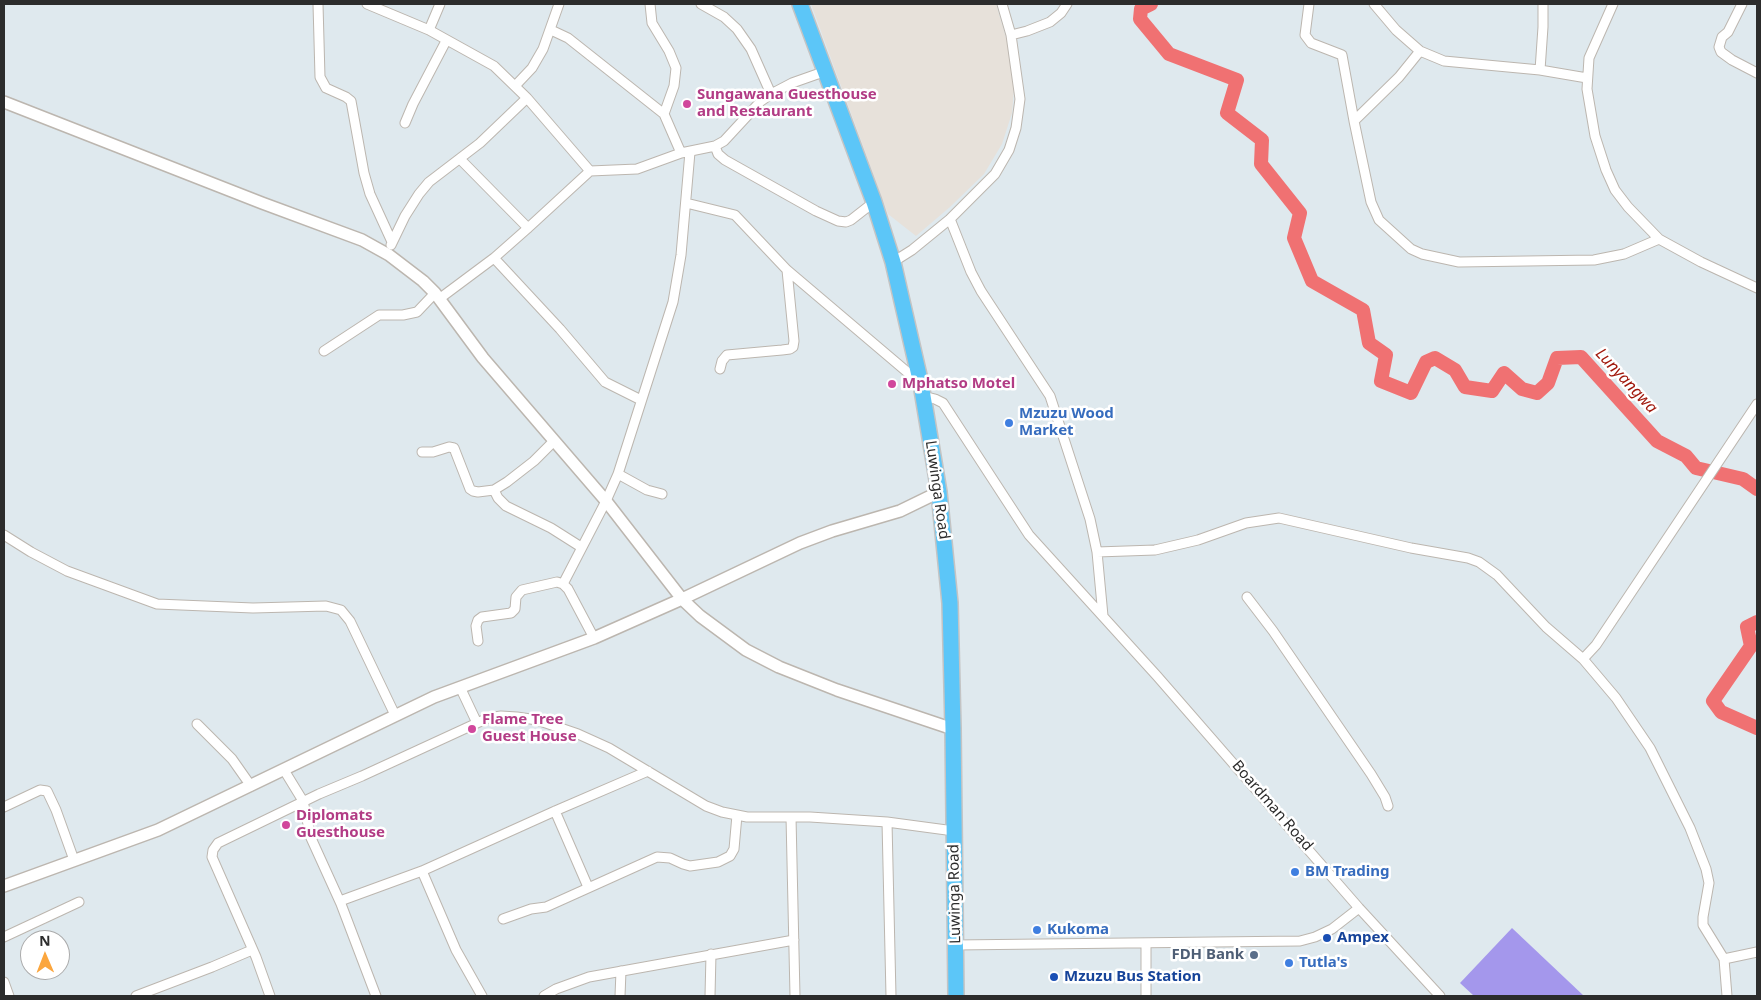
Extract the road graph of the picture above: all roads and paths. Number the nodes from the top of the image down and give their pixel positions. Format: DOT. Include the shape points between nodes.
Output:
graph roads {
  1 [pos="318,4"];
  2 [pos="367,4"];
  3 [pos="440,4"];
  4 [pos="559,4"];
  5 [pos="650,4"];
  6 [pos="701,4"];
  7 [pos="800,4"];
  8 [pos="1002,4"];
  9 [pos="1067,4"];
  10 [pos="1308,4"];
  11 [pos="1374,4"];
  12 [pos="1543,4"];
  13 [pos="1612,4"];
  14 [pos="1742,4"];
  15 [pos="428,30"];
  16 [pos="551,30"];
  17 [pos="1011,35"];
  18 [pos="446,41"];
  19 [pos="1420,51"];
  20 [pos="1540,70"];
  21 [pos="826,71"];
  22 [pos="1757,73"];
  23 [pos="1587,78"];
  24 [pos="515,86"];
  25 [pos="771,94"];
  26 [pos="527,98"];
  27 [pos="4,102"];
  28 [pos="664,114"];
  29 [pos="1354,121"];
  30 [pos="405,123"];
  31 [pos="716,146"];
  32 [pos="686,152"];
  33 [pos="460,159"];
  34 [pos="590,171"];
  35 [pos="874,202"];
  36 [pos="686,203"];
  37 [pos="950,219"];
  38 [pos="528,228"];
  39 [pos="1659,239"];
  40 [pos="392,242"];
  41 [pos="389,255"];
  42 [pos="494,258"];
  43 [pos="892,262"];
  44 [pos="787,270"];
  45 [pos="1757,288"];
  46 [pos="437,296"];
  47 [pos="324,351"];
  48 [pos="720,370"];
  49 [pos="922,390"];
  50 [pos="640,400"];
  51 [pos="1757,404"];
  52 [pos="554,441"];
  53 [pos="422,452"];
  54 [pos="618,474"];
  55 [pos="494,490"];
  56 [pos="939,492"];
  57 [pos="662,494"];
  58 [pos="606,501"];
  59 [pos="4,535"];
  60 [pos="581,547"];
  61 [pos="1097,552"];
  62 [pos="563,584"];
  63 [pos="1247,597"];
  64 [pos="682,599"];
  65 [pos="1103,616"];
  66 [pos="594,638"];
  67 [pos="478,641"];
  68 [pos="1583,659"];
  69 [pos="460,687"];
  70 [pos="395,715"];
  71 [pos="477,723"];
  72 [pos="197,724"];
  73 [pos="953,729"];
  74 [pos="284,770"];
  75 [pos="648,771"];
  76 [pos="251,786"];
  77 [pos="303,802"];
  78 [pos="1388,806"];
  79 [pos="4,807"];
  80 [pos="555,811"];
  81 [pos="737,815"];
  82 [pos="791,817"];
  83 [pos="887,822"];
  84 [pos="954,832"];
  85 [pos="74,860"];
  86 [pos="422,871"];
  87 [pos="4,886"];
  88 [pos="588,888"];
  89 [pos="340,901"];
  90 [pos="79,902"];
  91 [pos="1359,908"];
  92 [pos="503,919"];
  93 [pos="4,937"];
  94 [pos="794,940"];
  95 [pos="1146,943"];
  96 [pos="955,945"];
  97 [pos="252,950"];
  98 [pos="1757,952"];
  99 [pos="711,954"];
  100 [pos="1724,959"];
  101 [pos="621,971"];
  102 [pos="4,982"];
  103 [pos="9,996"];
  104 [pos="136,996"];
  105 [pos="270,996"];
  106 [pos="376,996"];
  107 [pos="482,996"];
  108 [pos="544,996"];
  109 [pos="620,996"];
  110 [pos="710,996"];
  111 [pos="795,996"];
  112 [pos="891,996"];
  113 [pos="956,996"];
  114 [pos="1146,996"];
  115 [pos="1440,996"];
  116 [pos="1727,996"];
  1 -- 40 [label="street" via="320,77 326,88 351,101 370,194"];
  2 -- 15 [label="street"];
  3 -- 15 [label="street"];
  4 -- 16 [label="street"];
  5 -- 28 [label="street" via="652,23 676,68 674,86"];
  6 -- 25 [label="street" via="737,29 751,49"];
  7 -- 21 [label="highway, Luwinga Road"];
  8 -- 17 [label="street"];
  9 -- 17 [label="street" via="1050,22"];
  10 -- 29 [label="street" via="1305,35 1312,42 1342,55"];
  11 -- 19 [label="street"];
  12 -- 20 [label="street"];
  13 -- 23 [label="street" via="1589,58"];
  14 -- 22 [label="street" via="1719,47 1732,60"];
  15 -- 18 [label="street"];
  16 -- 24 [label="street" via="532,68"];
  16 -- 28 [label="street" via="568,38"];
  17 -- 37 [label="street" via="1020,99 1014,135 995,174"];
  18 -- 24 [label="street" via="494,66"];
  18 -- 30 [label="street"];
  19 -- 20 [label="street" via="1444,61"];
  19 -- 29 [label="street" via="1399,77"];
  20 -- 23 [label="street"];
  21 -- 25 [label="street"];
  21 -- 35 [label="highway, Luwinga Road"];
  23 -- 39 [label="street" via="1595,136 1606,170 1628,207"];
  24 -- 26 [label="street"];
  25 -- 31 [label="street"];
  26 -- 33 [label="street"];
  26 -- 34 [label="street"];
  27 -- 41 [label="street" via="362,240"];
  28 -- 32 [label="street"];
  29 -- 39 [label="street" via="1371,202 1379,220 1411,249 1422,254 1459,262 1594,260 1624,254"];
  31 -- 32 [label="street"];
  31 -- 35 [label="street" via="718,154 725,160 838,221 851,220"];
  32 -- 34 [label="street" via="637,169"];
  32 -- 36 [label="street"];
  33 -- 38 [label="street"];
  33 -- 40 [label="street" via="429,182 419,194"];
  34 -- 38 [label="street"];
  35 -- 43 [label="highway, Luwinga Road"];
  36 -- 44 [label="street, Boardman Road" via="735,216"];
  36 -- 50 [label="street" via="675,294"];
  37 -- 43 [label="street"];
  37 -- 61 [label="street" via="981,291 1050,396 1090,520"];
  38 -- 42 [label="street"];
  39 -- 45 [label="street"];
  40 -- 41 [label="street"];
  41 -- 46 [label="street"];
  42 -- 46 [label="street"];
  42 -- 50 [label="street" via="605,382"];
  43 -- 49 [label="highway, Luwinga Road"];
  44 -- 48 [label="street" via="793,346 790,349 727,355"];
  44 -- 49 [label="street, Boardman Road"];
  46 -- 47 [label="street" via="417,312 379,315"];
  46 -- 52 [label="street" via="483,358"];
  49 -- 56 [label="highway, Luwinga Road"];
  49 -- 65 [label="street, Boardman Road" via="943,403 1030,535"];
  50 -- 54 [label="street"];
  51 -- 68 [label="street" via="1596,645"];
  52 -- 55 [label="street" via="534,461"];
  52 -- 58 [label="street"];
  53 -- 55 [label="street" via="454,448 470,489 478,492"];
  54 -- 57 [label="street" via="647,490"];
  54 -- 58 [label="street"];
  55 -- 60 [label="street" via="506,506"];
  56 -- 64 [label="street" via="900,511 800,542"];
  56 -- 73 [label="highway, Luwinga Road" via="950,603"];
  58 -- 60 [label="street"];
  58 -- 64 [label="street"];
  59 -- 70 [label="street" via="57,566 157,604 252,608 326,606 341,610 350,621"];
  60 -- 62 [label="street"];
  61 -- 65 [label="street"];
  61 -- 68 [label="street" via="1155,550 1198,540 1246,523 1279,518 1468,558 1497,576"];
  62 -- 66 [label="street"];
  62 -- 67 [label="street" via="557,582 522,590 511,612 478,620"];
  63 -- 78 [label="street" via="1371,774"];
  64 -- 66 [label="street"];
  64 -- 73 [label="street" via="722,633 762,659 837,690"];
  65 -- 91 [label="street, Boardman Road"];
  66 -- 69 [label="street"];
  68 -- 100 [label="street" via="1616,698 1650,748 1690,828 1708,876 1703,925"];
  69 -- 70 [label="street"];
  69 -- 71 [label="street"];
  70 -- 74 [label="street"];
  71 -- 75 [label="street" via="501,716 537,720 609,748"];
  71 -- 77 [label="street"];
  72 -- 76 [label="street" via="232,759"];
  73 -- 84 [label="highway, Luwinga Road"];
  74 -- 76 [label="street"];
  74 -- 77 [label="street"];
  75 -- 80 [label="street"];
  75 -- 81 [label="street" via="706,806"];
  76 -- 85 [label="street" via="158,830"];
  77 -- 89 [label="street" via="312,838"];
  77 -- 97 [label="street" via="226,838 213,850 216,869"];
  79 -- 85 [label="street" via="40,790 47,791"];
  80 -- 86 [label="street"];
  80 -- 88 [label="street"];
  81 -- 82 [label="street"];
  81 -- 88 [label="street" via="734,849 730,856 718,862 690,866 657,857"];
  82 -- 83 [label="street"];
  82 -- 94 [label="street"];
  83 -- 84 [label="street"];
  83 -- 112 [label="street"];
  84 -- 96 [label="highway, Luwinga Road"];
  85 -- 87 [label="street"];
  86 -- 89 [label="street"];
  86 -- 107 [label="street" via="456,950"];
  88 -- 92 [label="street" via="546,906"];
  89 -- 106 [label="street"];
  90 -- 93 [label="street"];
  91 -- 95 [label="street" via="1332,929 1300,940"];
  91 -- 115 [label="street, Boardman Road"];
  94 -- 99 [label="street"];
  94 -- 111 [label="street"];
  95 -- 96 [label="street"];
  95 -- 114 [label="street"];
  96 -- 113 [label="highway, Luwinga Road"];
  97 -- 104 [label="street"];
  97 -- 105 [label="street"];
  98 -- 100 [label="street"];
  99 -- 101 [label="street"];
  99 -- 110 [label="street"];
  100 -- 116 [label="street"];
  101 -- 108 [label="street" via="589,977"];
  101 -- 109 [label="street"];
  102 -- 103 [label="street"];
}
